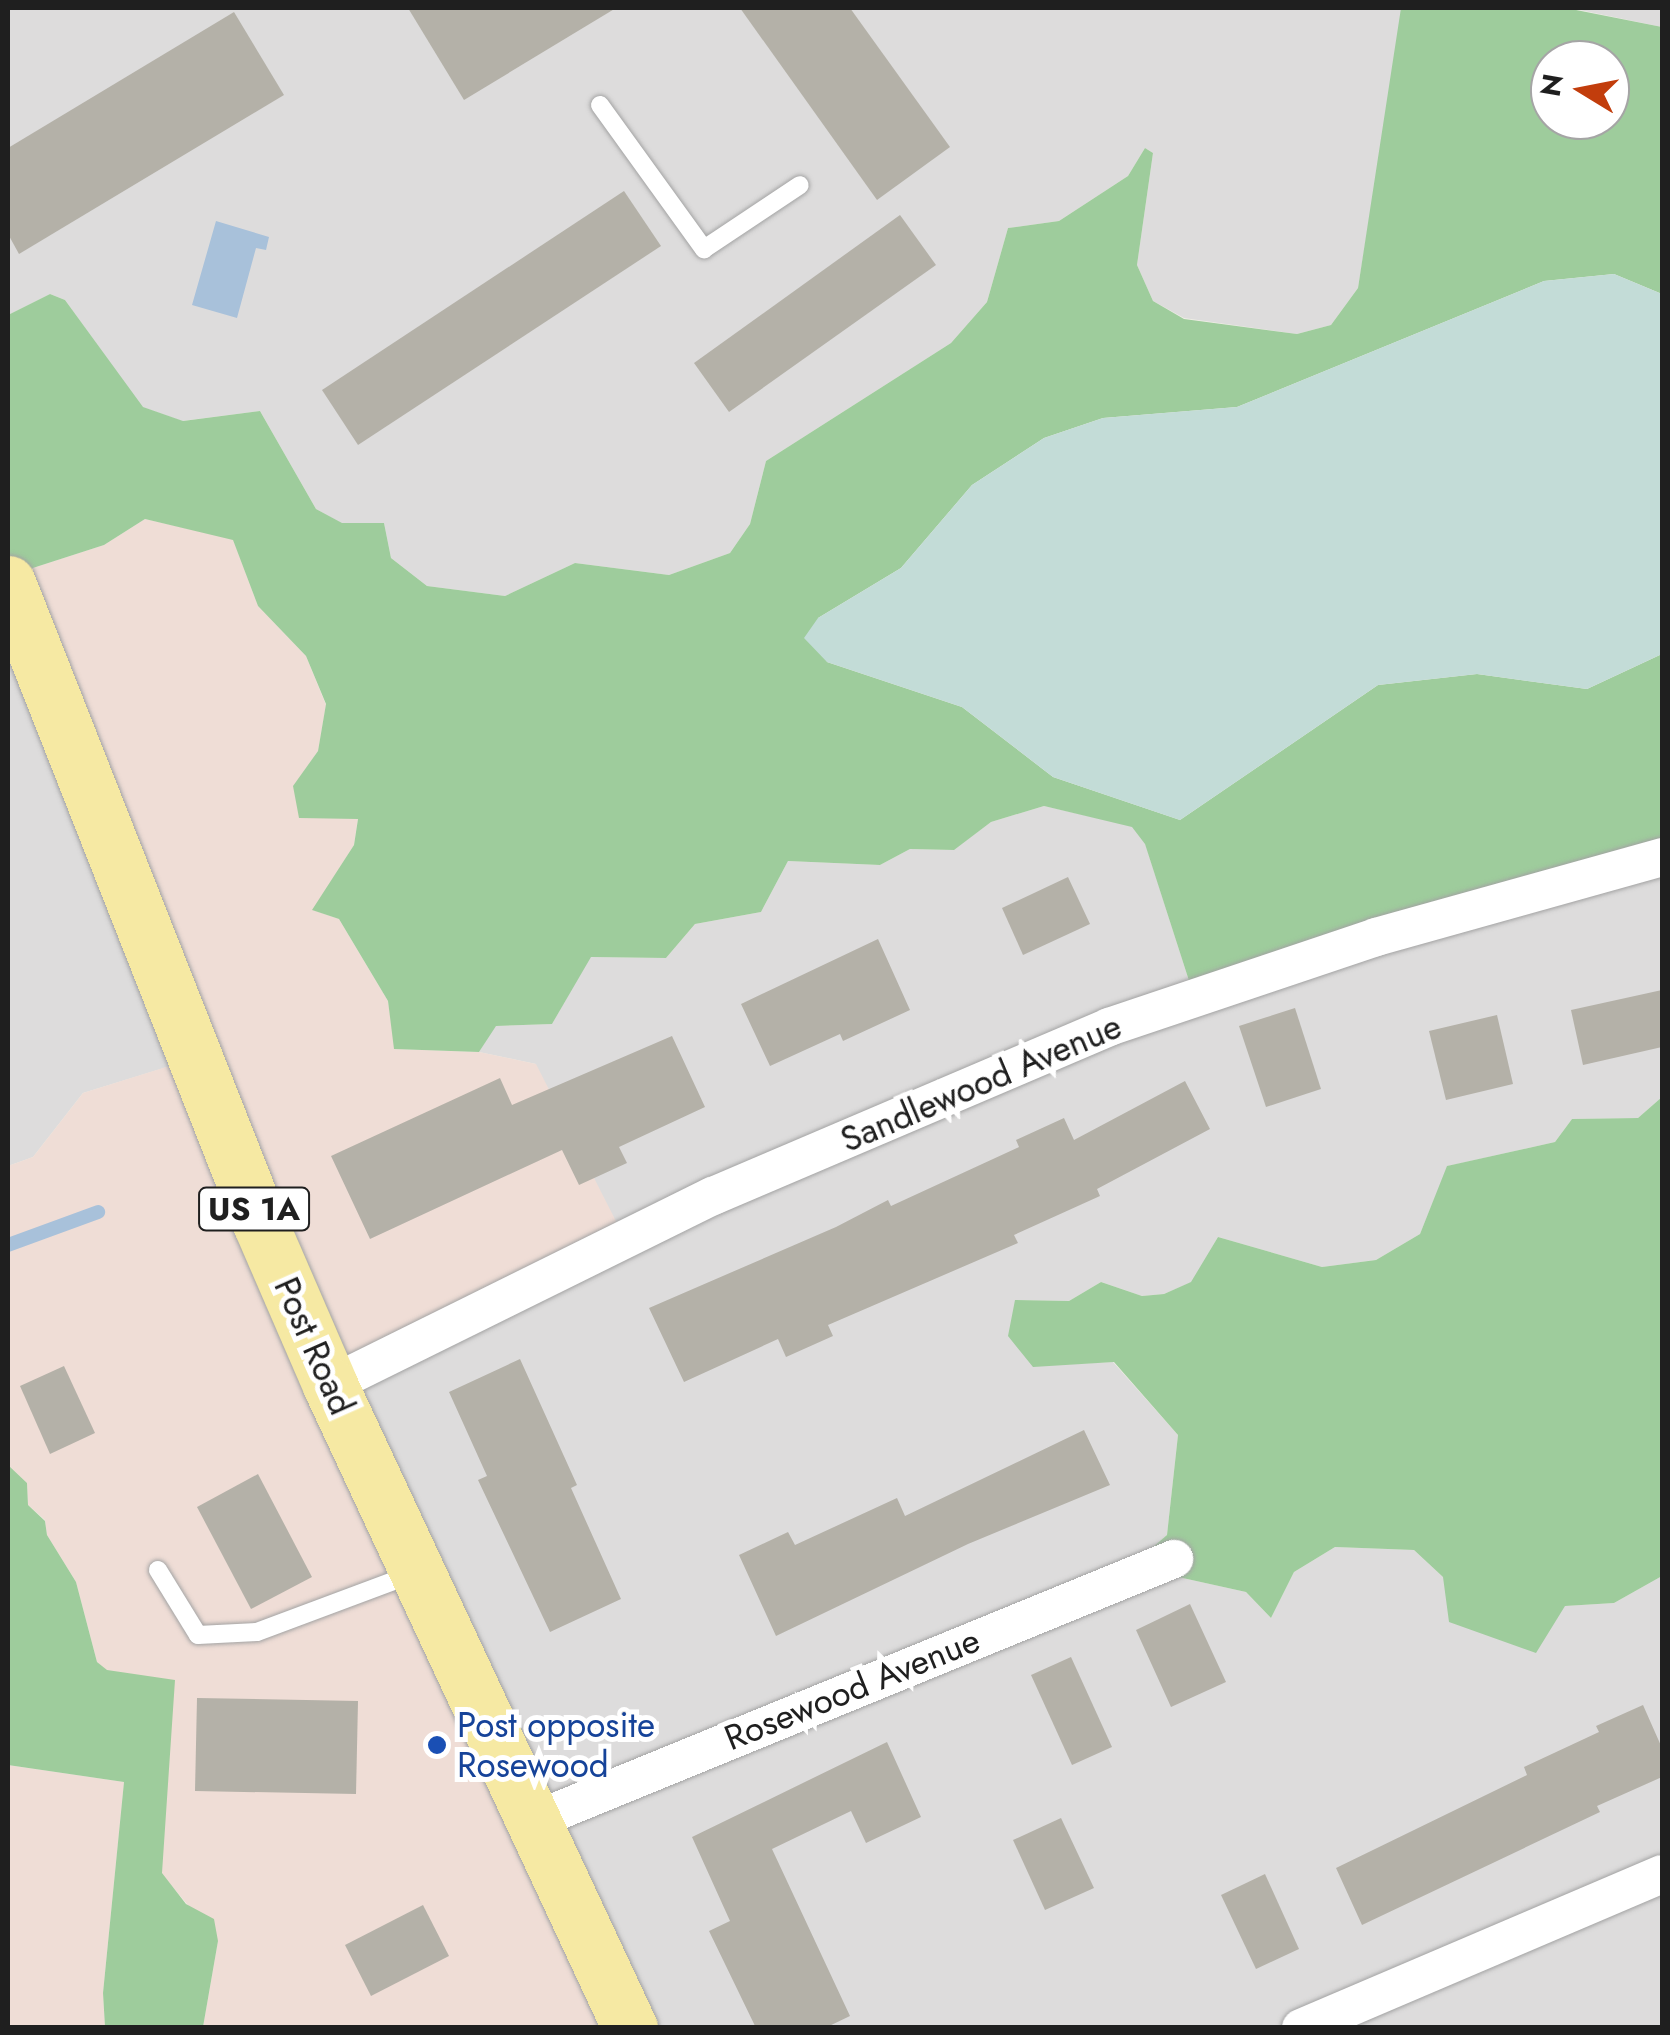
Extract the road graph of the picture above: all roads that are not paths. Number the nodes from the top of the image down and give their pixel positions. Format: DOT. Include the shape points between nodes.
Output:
graph roads {
  1 [pos="600,105"];
  2 [pos="800,185"];
  3 [pos="8,582"];
  4 [pos="1662,857"];
  5 [pos="330,1384"];
  6 [pos="1174,1559"];
  7 [pos="158,1570"];
  8 [pos="417,1572"];
  9 [pos="531,1822"];
  10 [pos="1662,1874"];
  11 [pos="630,2028"];
  12 [pos="664,2028"];
  13 [pos="1302,2028"];
  1 -- 2 [label="lane" via="704,249"];
  3 -- 5 [label="main road, Post Road / US 1A"];
  4 -- 5 [label="street, Sandlewood Avenue" via="1376,937 1109,1026 712,1196"];
  5 -- 8 [label="main road, Post Road / US 1A"];
  6 -- 9 [label="street, Rosewood Avenue"];
  7 -- 8 [label="lane" via="198,1635 257,1632"];
  8 -- 9 [label="main road, Post Road / US 1A"];
  9 -- 11 [label="main road, Post Road / US 1A"];
  9 -- 12 [label="main road, Post Road / US 1A"];
  10 -- 13 [label="street"];
}
